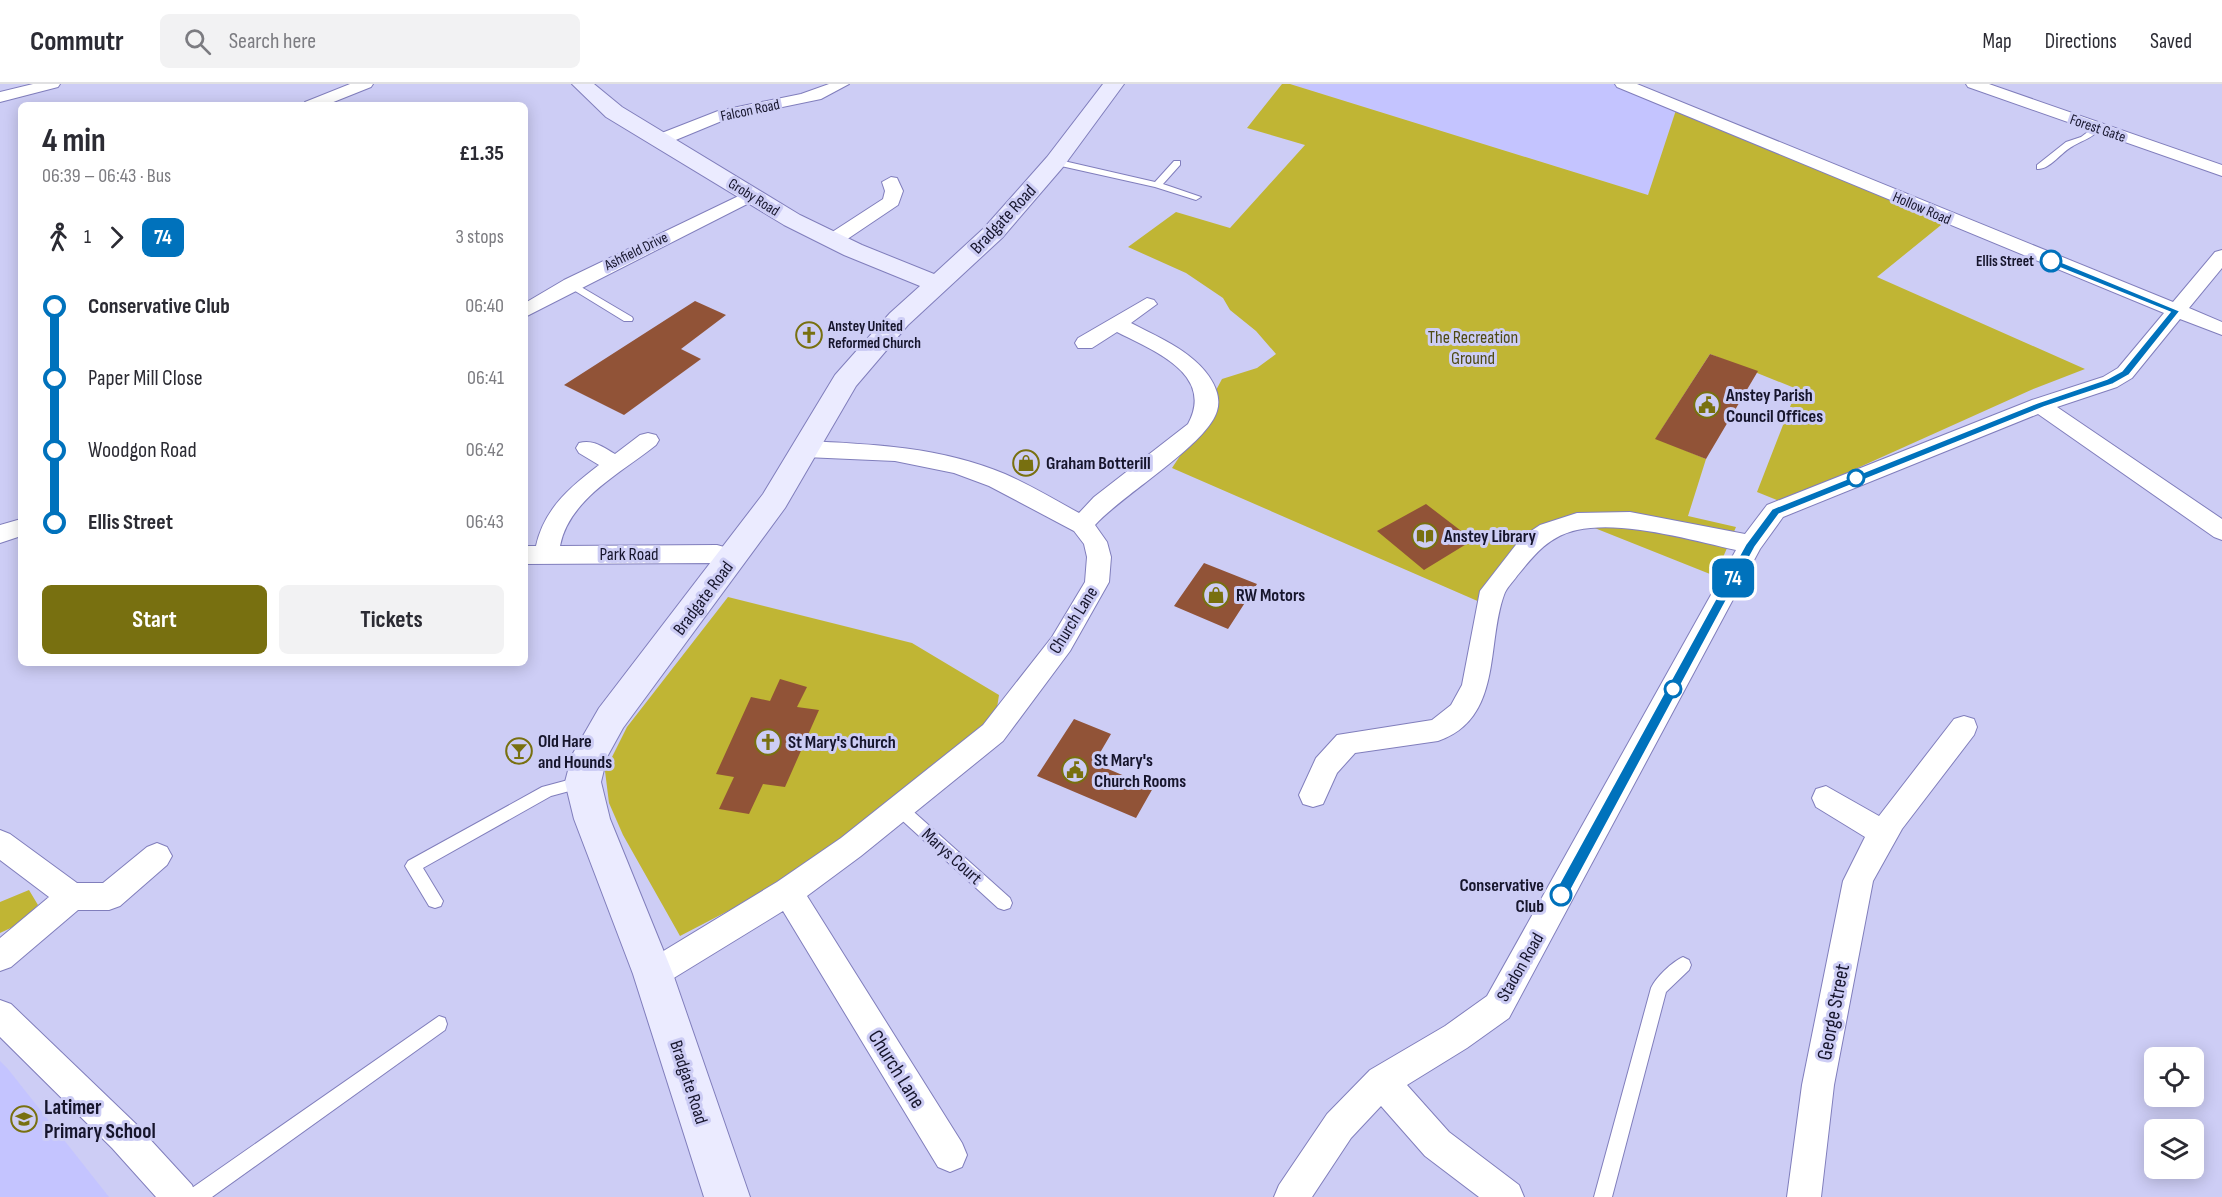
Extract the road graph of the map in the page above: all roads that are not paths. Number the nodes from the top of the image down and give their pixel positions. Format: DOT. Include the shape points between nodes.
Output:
graph roads {
  1 [pos="52,84"];
  2 [pos="365,84"];
  3 [pos="582,84"];
  4 [pos="841,84"];
  5 [pos="1114,84"];
  6 [pos="1623,84"];
  7 [pos="1974,84"];
  8 [pos="0,97"];
  9 [pos="318,102"];
  10 [pos="2097,128"];
  11 [pos="660,140"];
  12 [pos="1055,162"];
  13 [pos="1177,163"];
  14 [pos="2040,167"];
  15 [pos="2222,171"];
  16 [pos="891,182"];
  17 [pos="1157,185"];
  18 [pos="749,196"];
  19 [pos="1196,197"];
  20 [pos="833,240"];
  21 [pos="2222,256"];
  22 [pos="571,284"];
  23 [pos="939,285"];
  24 [pos="1147,304"];
  25 [pos="528,309"];
  26 [pos="2176,311"];
  27 [pos="628,319"];
  28 [pos="1118,324"];
  29 [pos="2222,329"];
  30 [pos="1085,343"];
  31 [pos="2040,405"];
  32 [pos="648,440"];
  33 [pos="587,448"];
  34 [pos="805,449"];
  35 [pos="617,465"];
  36 [pos="1082,525"];
  37 [pos="18,527"];
  38 [pos="2222,531"];
  39 [pos="0,534"];
  40 [pos="1751,544"];
  41 [pos="536,555"];
  42 [pos="733,558"];
  43 [pos="1964,727"];
  44 [pos="583,782"];
  45 [pos="1313,795"];
  46 [pos="1826,798"];
  47 [pos="900,809"];
  48 [pos="1883,833"];
  49 [pos="0,843"];
  50 [pos="157,856"];
  51 [pos="788,892"];
  52 [pos="72,897"];
  53 [pos="435,901"];
  54 [pos="1004,903"];
  55 [pos="0,957"];
  56 [pos="1683,965"];
  57 [pos="653,974"];
  58 [pos="0,1015"];
  59 [pos="439,1024"];
  60 [pos="1382,1082"];
  61 [pos="950,1155"];
  62 [pos="180,1197"];
  63 [pos="196,1197"];
  64 [pos="727,1197"];
  65 [pos="1291,1197"];
  66 [pos="1507,1197"];
  67 [pos="1603,1197"];
  68 [pos="1804,1197"];
  1 -- 8 [label="street"];
  2 -- 9 [label="street"];
  3 -- 11 [label="street, Groby Road" via="614,112"];
  4 -- 11 [label="street, Falcon Road" via="814,96 700,122"];
  5 -- 12 [label="street, Bradgate Road"];
  6 -- 26 [label="street, Hollow Road"];
  7 -- 10 [label="street, Forest Gate"];
  10 -- 14 [label="lane"];
  10 -- 15 [label="street, Forest Gate"];
  11 -- 18 [label="street, Groby Road"];
  12 -- 17 [label="lane"];
  12 -- 23 [label="street, Bradgate Road" via="993,233"];
  13 -- 17 [label="lane"];
  16 -- 20 [label="street" via="892,201"];
  17 -- 19 [label="lane"];
  18 -- 20 [label="street, Groby Road"];
  18 -- 22 [label="street, Ashfield Drive"];
  20 -- 23 [label="street, Groby Road"];
  21 -- 26 [label="street"];
  22 -- 25 [label="street, Ashfield Drive"];
  22 -- 27 [label="lane"];
  23 -- 34 [label="street, Bradgate Road" via="873,346 845,381"];
  24 -- 28 [label="street"];
  26 -- 29 [label="street, Hollow Road"];
  26 -- 31 [label="street, Stadon Road" via="2125,373"];
  28 -- 30 [label="street"];
  28 -- 36 [label="street" via="1190,366 1207,389 1208,405 1197,429 1102,503"];
  31 -- 38 [label="street"];
  31 -- 40 [label="street, Stadon Road" via="1775,512"];
  32 -- 35 [label="street"];
  33 -- 35 [label="street"];
  34 -- 36 [label="street" via="895,453 958,466 997,480"];
  34 -- 42 [label="street, Bradgate Road"];
  35 -- 41 [label="street" via="573,500"];
  36 -- 47 [label="street, Church Lane" via="1095,542 1099,557 1097,582 1078,618 993,733"];
  37 -- 39 [label="street"];
  40 -- 45 [label="street" via="1630,520 1577,521 1548,531 1530,543 1492,591 1475,686 1460,713 1438,730 1347,743 1326,766"];
  40 -- 60 [label="street, Stadon Road" via="1498,1007"];
  41 -- 42 [label="street, Park Road" via="717,554"];
  42 -- 44 [label="street, Bradgate Road" via="611,718 590,755"];
  43 -- 48 [label="street, George Street"];
  44 -- 53 [label="lane" via="547,791 413,866"];
  44 -- 57 [label="street, Bradgate Road" via="592,819"];
  46 -- 48 [label="street"];
  47 -- 51 [label="street, Church Lane"];
  47 -- 54 [label="lane, Marys Court"];
  48 -- 68 [label="street, George Street" via="1858,881 1818,1085"];
  49 -- 52 [label="street"];
  50 -- 52 [label="street" via="109,896"];
  51 -- 57 [label="street, Church Lane"];
  51 -- 61 [label="street, Church Lane"];
  52 -- 55 [label="street"];
  56 -- 67 [label="lane" via="1659,988"];
  57 -- 64 [label="street, Bradgate Road"];
  58 -- 62 [label="street" via="124,1136"];
  59 -- 63 [label="lane"];
  60 -- 65 [label="street, Stadon Road" via="1339,1126"];
  60 -- 66 [label="street" via="1437,1144"];
}
